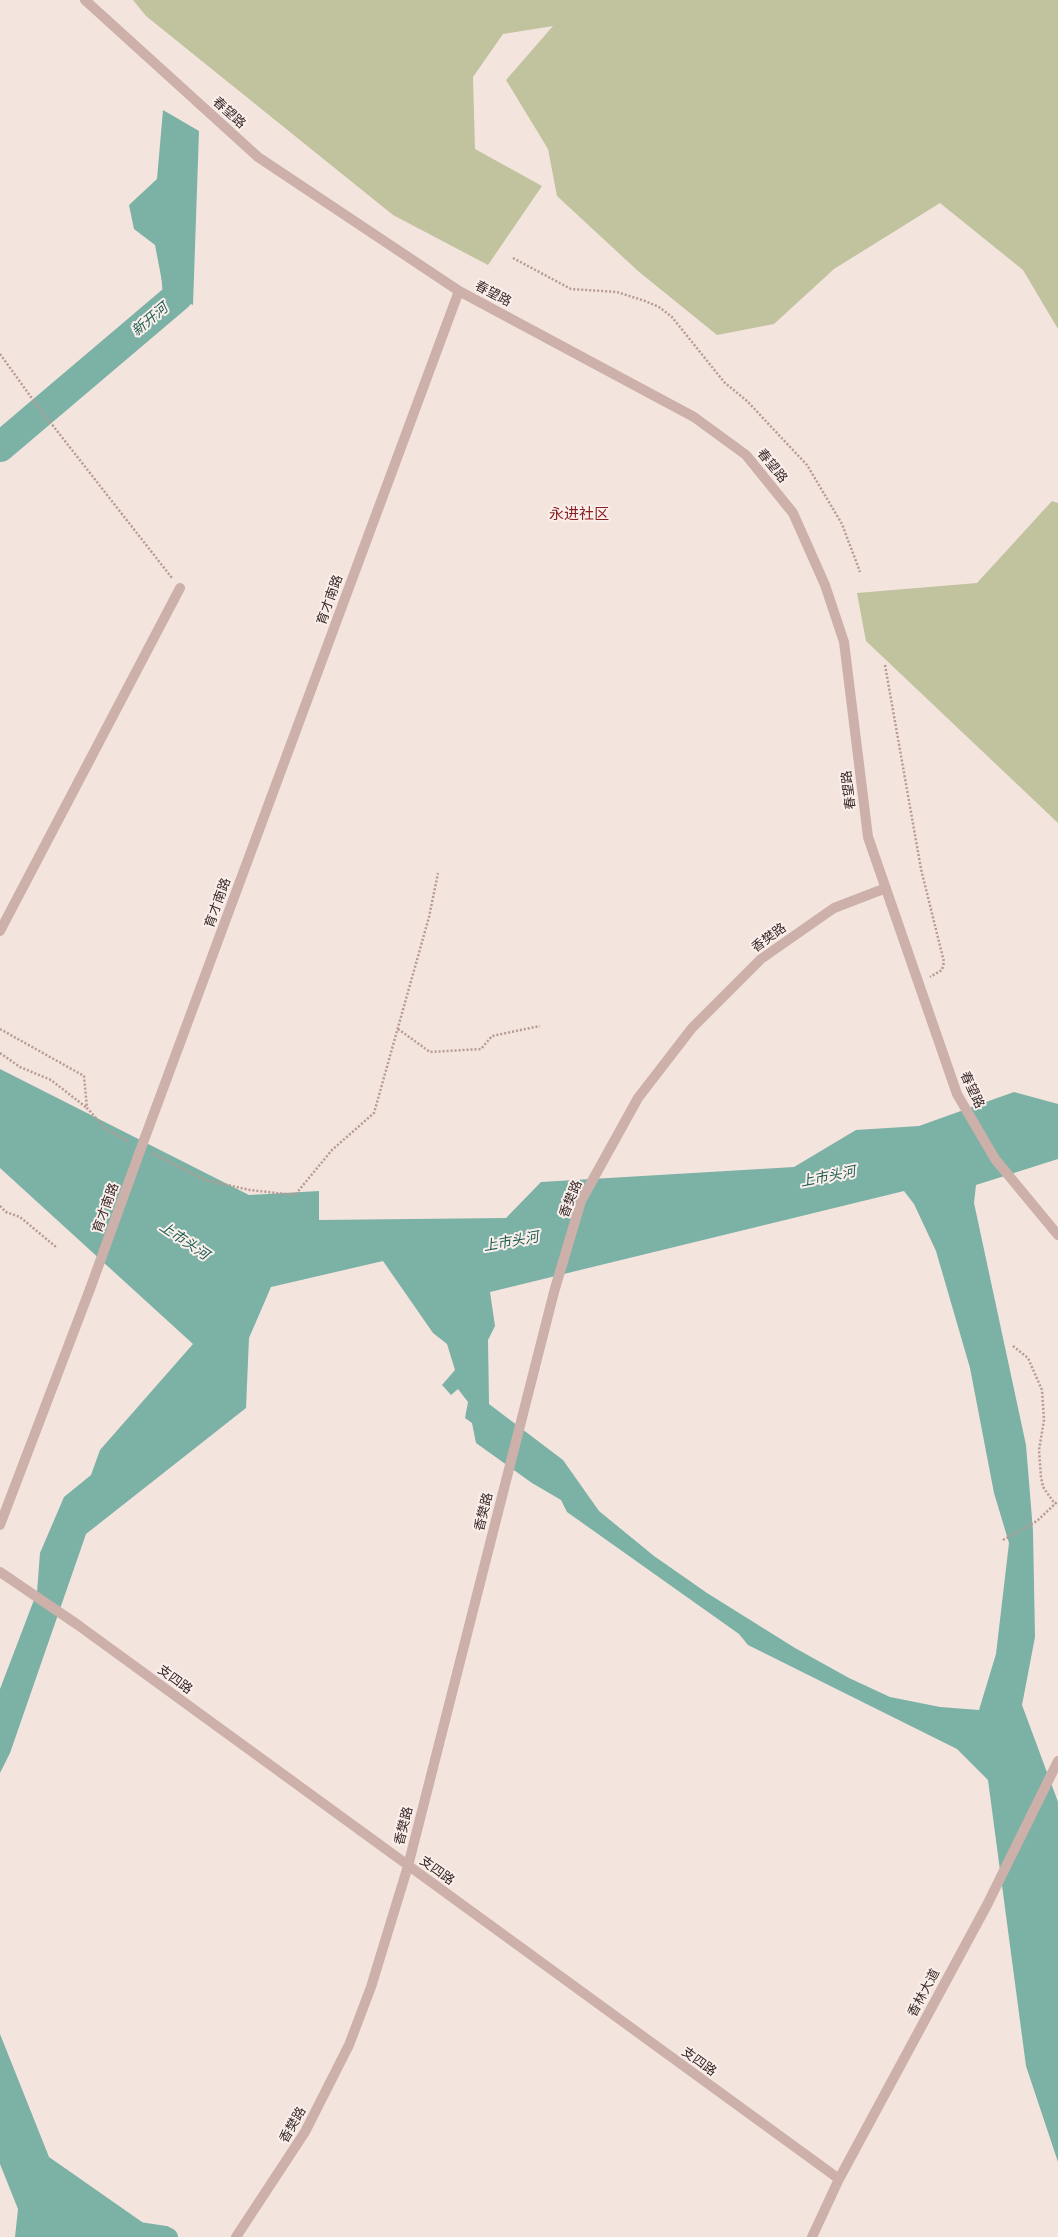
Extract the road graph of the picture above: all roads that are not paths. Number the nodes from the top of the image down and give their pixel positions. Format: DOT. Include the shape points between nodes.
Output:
graph roads {
  1 [pos="85,0"];
  2 [pos="459,291"];
  3 [pos="180,588"];
  4 [pos="886,888"];
  5 [pos="0,931"];
  6 [pos="1058,1235"];
  7 [pos="0,1525"];
  8 [pos="0,1572"];
  9 [pos="1058,1761"];
  10 [pos="408,1866"];
  11 [pos="839,2179"];
  12 [pos="236,2237"];
  13 [pos="812,2237"];
  1 -- 2 [label="street, 春望路" via="258,157"];
  2 -- 4 [label="street, 春望路" via="694,417 746,455 793,512 825,585 844,642 868,837"];
  2 -- 7 [label="street, 育才南路, bridge" via="140,1142 90,1289"];
  3 -- 5 [label="street"];
  4 -- 6 [label="street, 春望路" via="957,1094 995,1159"];
  4 -- 10 [label="street, 香樊路" via="834,908 761,959 692,1028 638,1098 581,1201 554,1292"];
  8 -- 10 [label="street, 支四路" via="78,1625"];
  9 -- 11 [label="street, 香林大道" via="987,1905"];
  10 -- 11 [label="street, 支四路"];
  10 -- 12 [label="street, 香樊路" via="371,1987 349,2044 305,2132"];
  11 -- 13 [label="street, 香林大道"];
}
